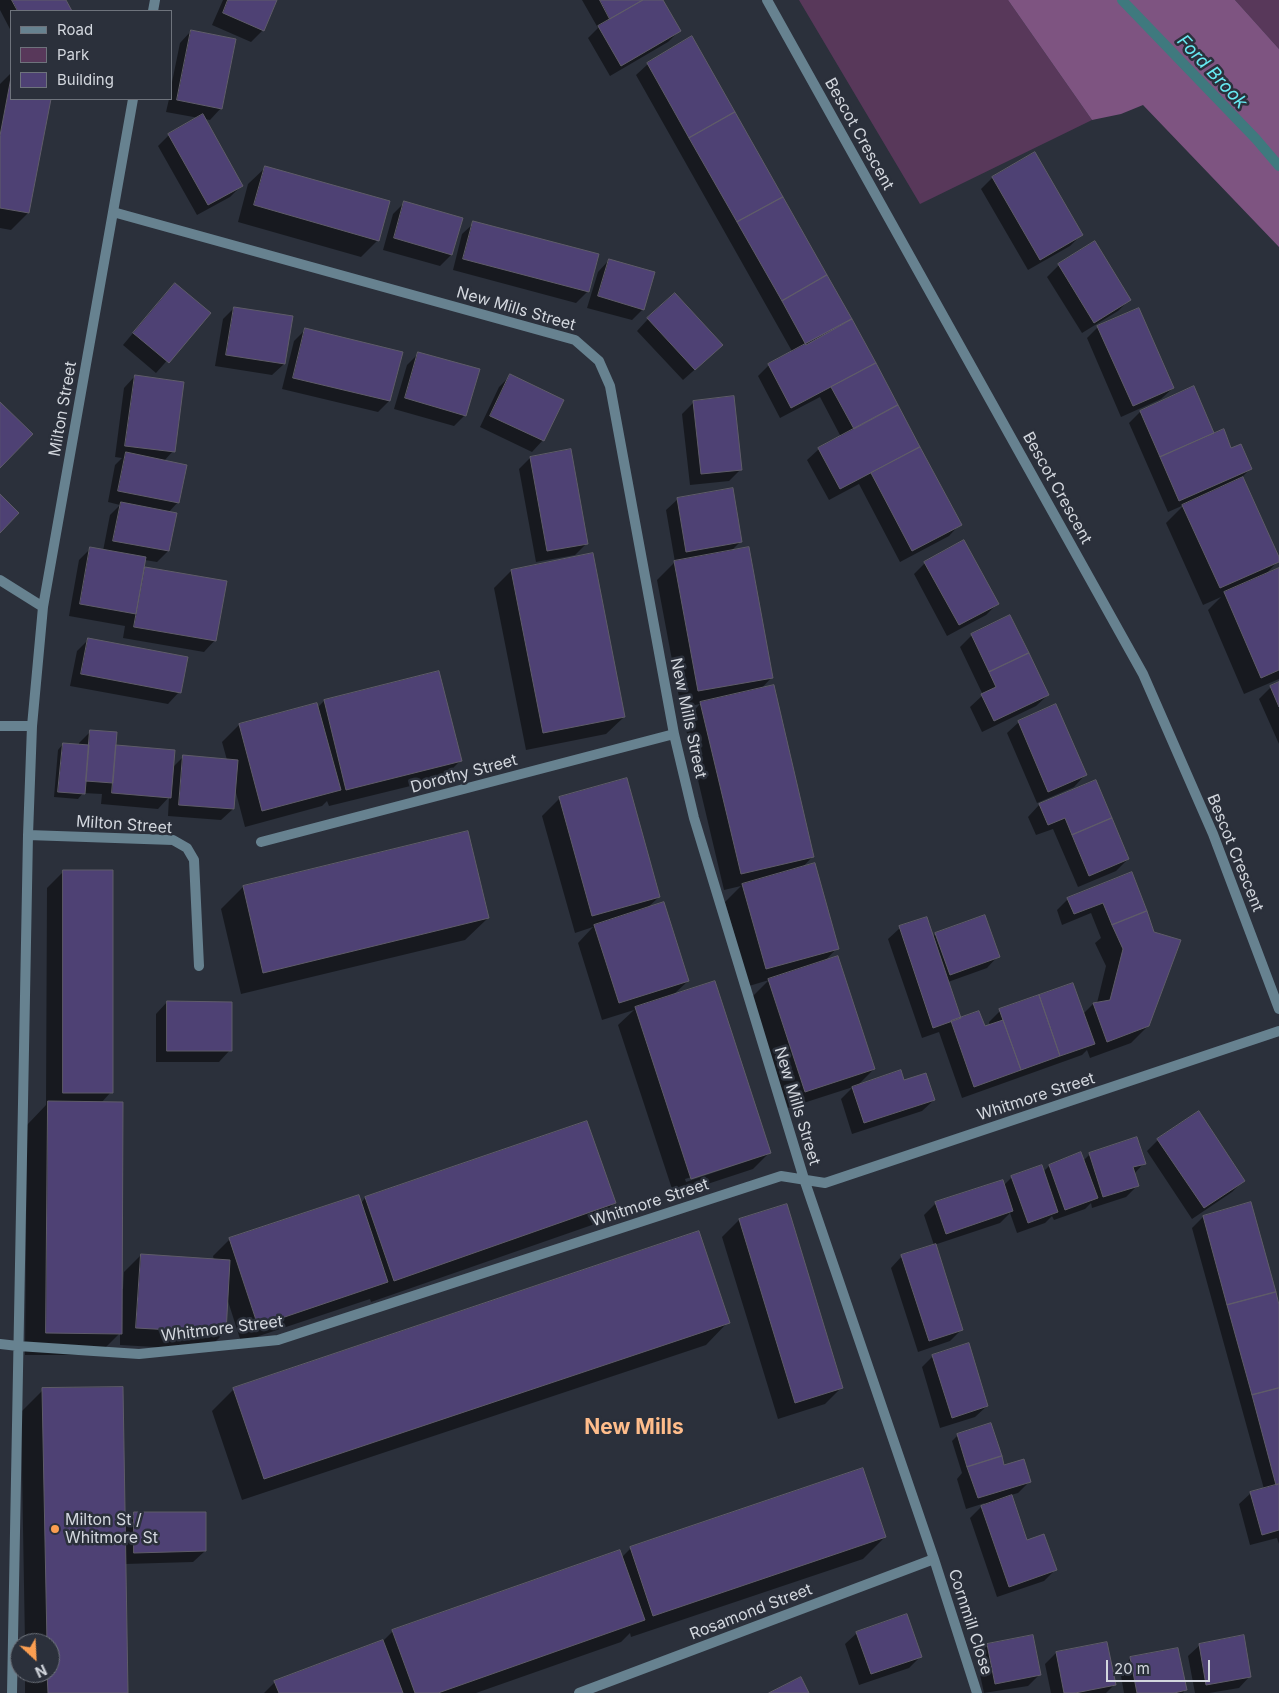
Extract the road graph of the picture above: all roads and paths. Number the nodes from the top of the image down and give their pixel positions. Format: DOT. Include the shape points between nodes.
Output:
graph roads {
  1 [pos="767,0"];
  2 [pos="133,100"];
  3 [pos="113,212"];
  4 [pos="0,580"];
  5 [pos="43,607"];
  6 [pos="0,726"];
  7 [pos="32,726"];
  8 [pos="674,734"];
  9 [pos="28,835"];
  10 [pos="261,842"];
  11 [pos="199,966"];
  12 [pos="1279,1010"];
  13 [pos="1279,1031"];
  14 [pos="804,1179"];
  15 [pos="0,1344"];
  16 [pos="18,1346"];
  17 [pos="934,1560"];
  18 [pos="12,1693"];
  19 [pos="581,1693"];
  20 [pos="977,1693"];
  1 -- 12 [label="street, Bescot Crescent" via="1144,674 1213,834"];
  2 -- 3 [label="street, Milton Street"];
  3 -- 5 [label="street, Milton Street"];
  3 -- 8 [label="street, New Mills Street" via="575,340 599,361 610,386"];
  4 -- 5 [label="street"];
  5 -- 7 [label="street, Milton Street"];
  6 -- 7 [label="street"];
  7 -- 9 [label="street, Milton Street"];
  8 -- 10 [label="street, Dorothy Street"];
  8 -- 14 [label="street, New Mills Street" via="694,818"];
  9 -- 11 [label="street, Milton Street" via="173,840 187,848 194,860"];
  9 -- 16 [label="street, Milton Street"];
  13 -- 14 [label="street, Whitmore Street" via="825,1183"];
  14 -- 16 [label="street, Whitmore Street" via="782,1176 278,1340 139,1354"];
  14 -- 17 [label="street, New Mills Street"];
  15 -- 16 [label="street, Whitmore Street"];
  16 -- 18 [label="street, Milton Street"];
  17 -- 19 [label="street, Rosamond Street"];
  17 -- 20 [label="street, Cornmill Close"];
}
